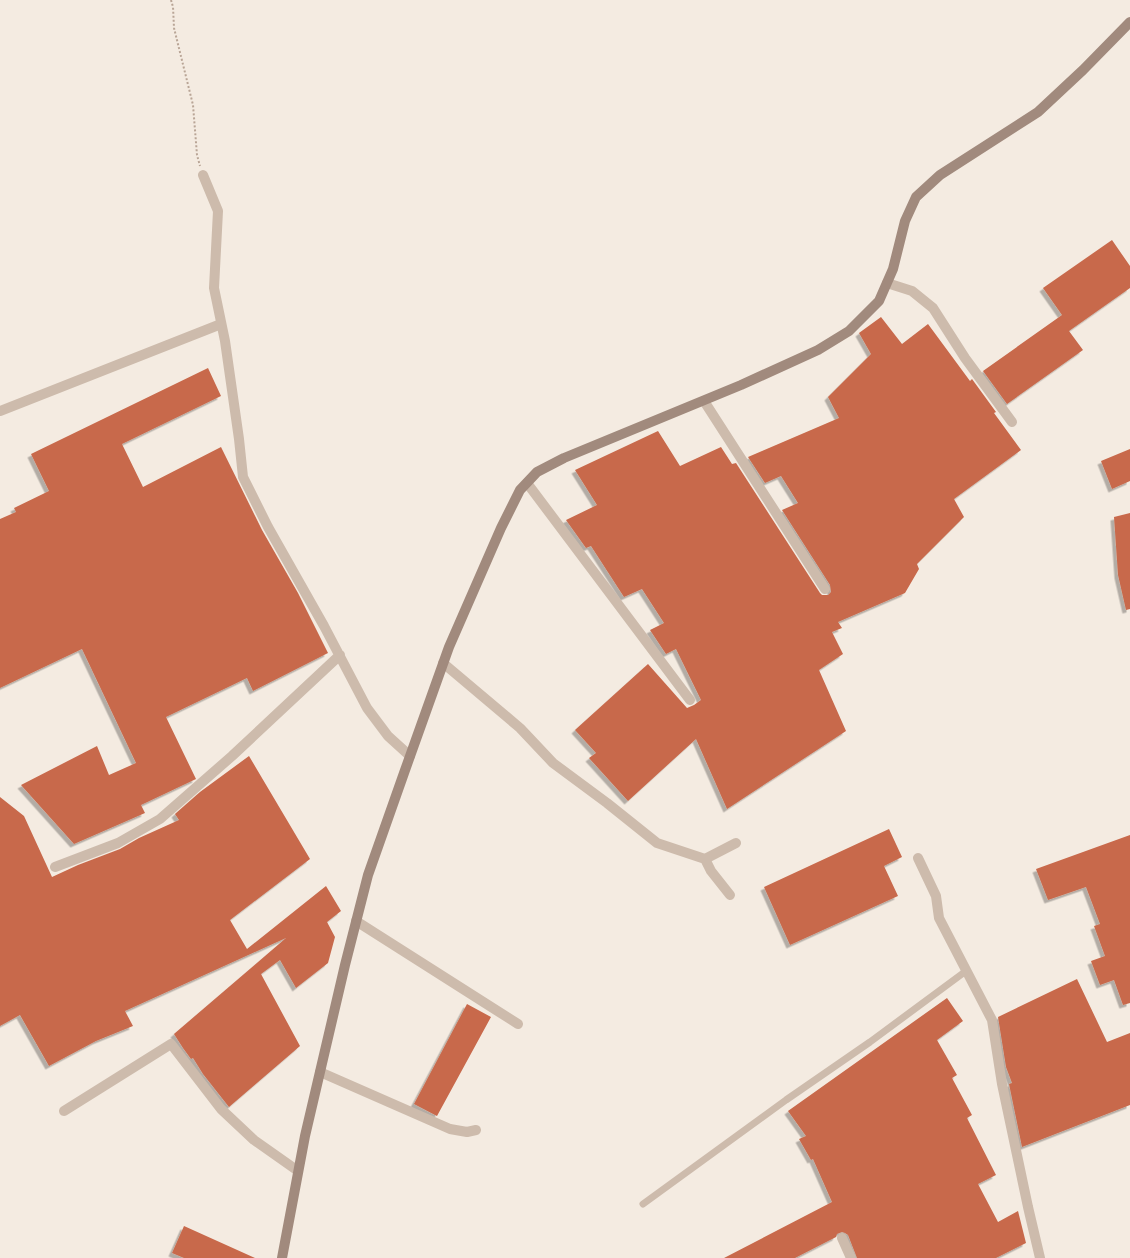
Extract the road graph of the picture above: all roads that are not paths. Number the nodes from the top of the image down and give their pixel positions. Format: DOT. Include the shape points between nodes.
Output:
graph roads {
  1 [pos="1130,22"];
  2 [pos="203,175"];
  3 [pos="887,283"];
  4 [pos="221,324"];
  5 [pos="704,401"];
  6 [pos="0,410"];
  7 [pos="1012,422"];
  8 [pos="527,483"];
  9 [pos="825,589"];
  10 [pos="340,655"];
  11 [pos="443,663"];
  12 [pos="690,700"];
  13 [pos="410,756"];
  14 [pos="736,843"];
  15 [pos="918,858"];
  16 [pos="705,859"];
  17 [pos="55,867"];
  18 [pos="730,894"];
  19 [pos="356,922"];
  20 [pos="966,971"];
  21 [pos="518,1024"];
  22 [pos="320,1072"];
  23 [pos="64,1111"];
  24 [pos="476,1130"];
  25 [pos="298,1171"];
  26 [pos="643,1204"];
  27 [pos="842,1238"];
  28 [pos="282,1258"];
  29 [pos="851,1258"];
  30 [pos="1040,1258"];
  1 -- 3 [label="street" via="1038,112 940,175 916,197 905,221"];
  2 -- 4 [label="street" via="218,211 214,288"];
  3 -- 5 [label="street" via="879,301 849,331 818,350"];
  3 -- 7 [label="street" via="912,291 933,308 965,358"];
  4 -- 6 [label="street"];
  4 -- 10 [label="street" via="243,477"];
  5 -- 8 [label="street" via="564,458 537,472"];
  5 -- 9 [label="street"];
  8 -- 11 [label="street" via="520,490 501,528"];
  8 -- 12 [label="street"];
  10 -- 13 [label="street" via="367,708 388,736"];
  10 -- 17 [label="street" via="160,819 118,843"];
  11 -- 13 [label="street"];
  11 -- 16 [label="street" via="520,728 553,763 657,842"];
  13 -- 19 [label="street" via="368,875"];
  14 -- 16 [label="street"];
  15 -- 20 [label="street" via="936,896 939,918"];
  16 -- 18 [label="street" via="711,871"];
  19 -- 21 [label="street"];
  19 -- 22 [label="street"];
  20 -- 26 [label="lane"];
  20 -- 30 [label="street" via="992,1020 1002,1084"];
  22 -- 24 [label="street" via="450,1129 467,1132"];
  22 -- 25 [label="street"];
  23 -- 25 [label="street" via="171,1044 221,1109 254,1140"];
  25 -- 28 [label="street"];
  27 -- 29 [label="street"];
}
